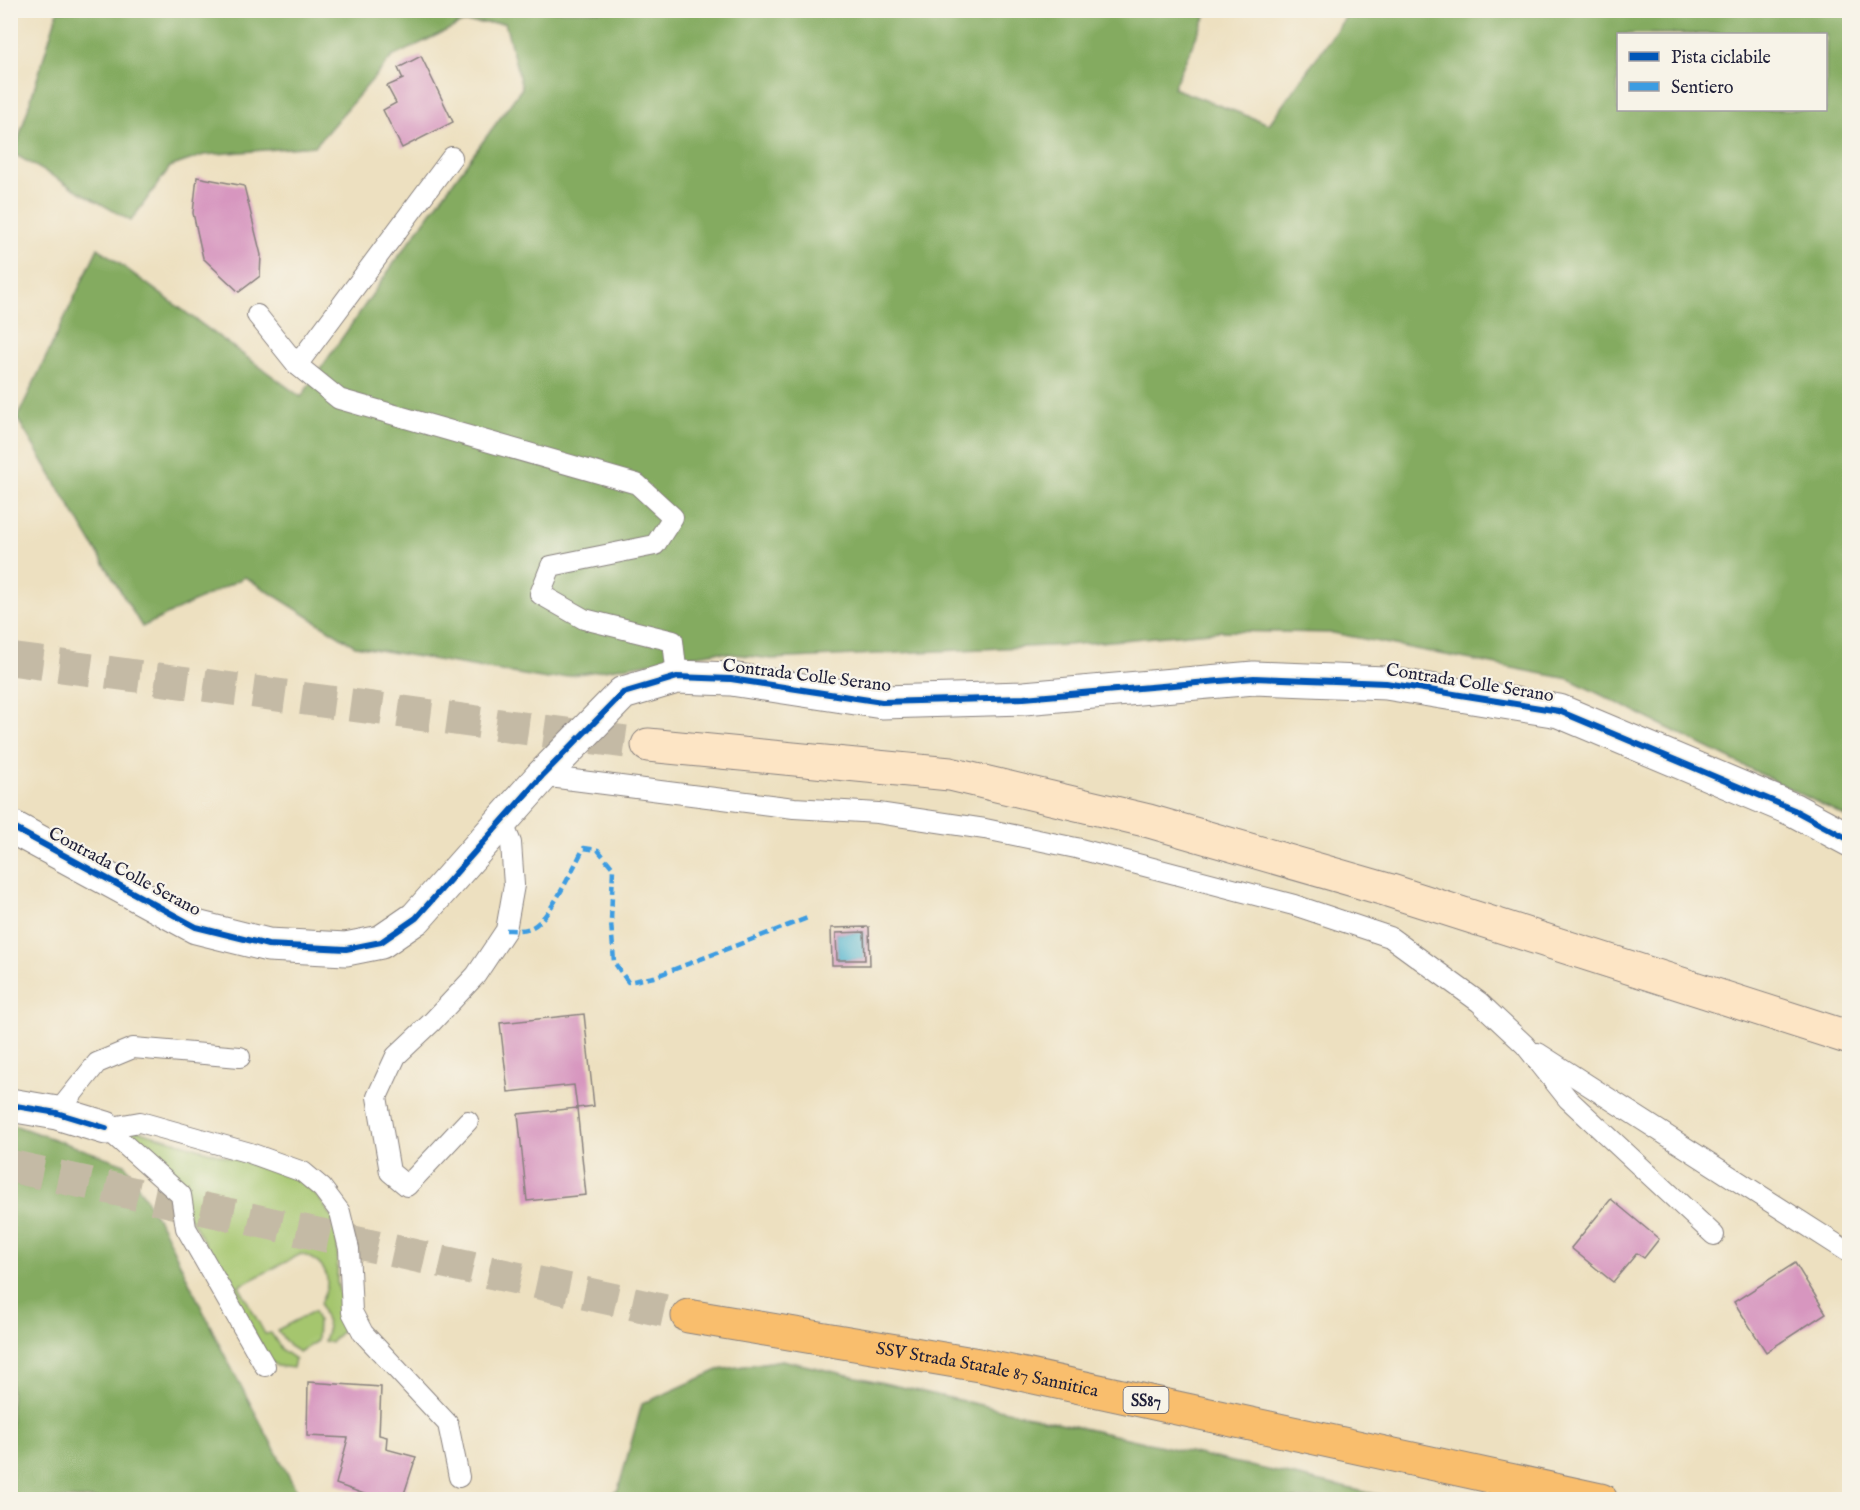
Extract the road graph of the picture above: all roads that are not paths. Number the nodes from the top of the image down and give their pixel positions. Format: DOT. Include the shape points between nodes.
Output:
graph roads {
  1 [pos="452,157"];
  2 [pos="257,315"];
  3 [pos="297,365"];
  4 [pos="677,677"];
  5 [pos="648,745"];
  6 [pos="542,776"];
  7 [pos="502,821"];
  8 [pos="10,826"];
  9 [pos="1850,840"];
  10 [pos="1850,1038"];
  11 [pos="1525,1045"];
  12 [pos="240,1058"];
  13 [pos="10,1105"];
  14 [pos="57,1113"];
  15 [pos="468,1121"];
  16 [pos="106,1128"];
  17 [pos="1714,1235"];
  18 [pos="1850,1253"];
  19 [pos="688,1316"];
  20 [pos="265,1366"];
  21 [pos="459,1477"];
  22 [pos="1601,1500"];
  1 -- 3 [label="lane"];
  2 -- 3 [label="lane"];
  3 -- 4 [label="lane" via="339,399 637,484 673,517 655,545 551,566 540,594 585,619 673,641"];
  4 -- 6 [label="street, Contrada Colle Serano" via="623,693"];
  4 -- 9 [label="street, Contrada Colle Serano" via="731,679 882,702 1024,698 1254,678 1386,683 1559,711 1794,810"];
  5 -- 10 [label="main road" via="950,774 1149,820 1388,890"];
  6 -- 7 [label="street, Contrada Colle Serano"];
  6 -- 11 [label="lane" via="794,808 878,813 985,829 1076,848 1294,905 1390,937 1479,1002"];
  7 -- 8 [label="street, Contrada Colle Serano" via="416,918 381,942 345,949 268,945 196,927"];
  7 -- 15 [label="lane" via="511,843 514,885 507,930 476,975 396,1056 377,1097 390,1172 407,1186"];
  11 -- 17 [label="lane" via="1568,1099"];
  11 -- 18 [label="lane"];
  12 -- 14 [label="lane" via="133,1048 97,1063"];
  13 -- 14 [label="street"];
  14 -- 16 [label="street"];
  16 -- 20 [label="lane" via="181,1195 186,1228"];
  16 -- 21 [label="lane" via="140,1122 303,1172 322,1188 340,1212 349,1249 352,1312 363,1333 448,1424"];
  19 -- 22 [label="main road, SSV Strada Statale 87 Sannitica / SS87" via="979,1365"];
}
